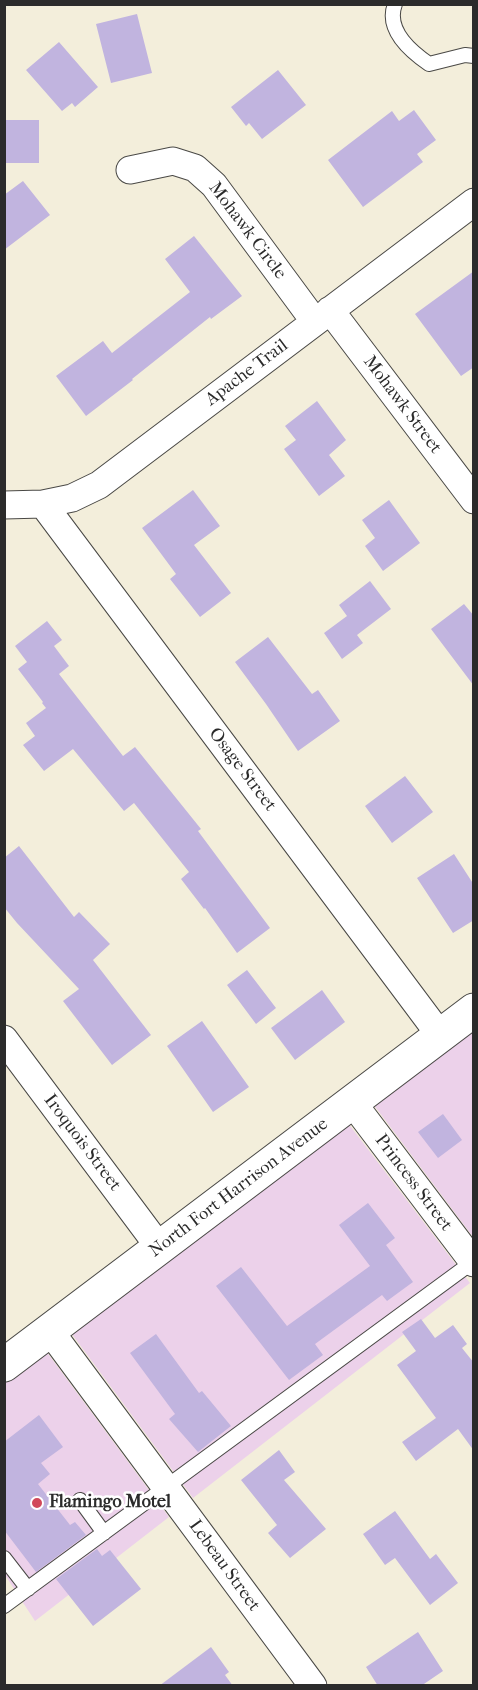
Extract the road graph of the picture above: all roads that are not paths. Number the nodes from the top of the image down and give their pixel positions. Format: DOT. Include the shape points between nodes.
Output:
graph roads {
  1 [pos="395,4"];
  2 [pos="474,56"];
  3 [pos="130,170"];
  4 [pos="474,202"];
  5 [pos="323,316"];
  6 [pos="474,500"];
  7 [pos="43,504"];
  8 [pos="4,505"];
  9 [pos="474,1010"];
  10 [pos="440,1035"];
  11 [pos="4,1039"];
  12 [pos="352,1102"];
  13 [pos="160,1248"];
  14 [pos="473,1262"];
  15 [pos="50,1331"];
  16 [pos="4,1365"];
  17 [pos="166,1487"];
  18 [pos="80,1500"];
  19 [pos="104,1533"];
  20 [pos="4,1558"];
  21 [pos="28,1589"];
  22 [pos="4,1606"];
  23 [pos="313,1686"];
  1 -- 2 [label="lane" via="392,13 396,31 413,54 429,64"];
  3 -- 5 [label="street, Mohawk Circle" via="173,162 195,168 214,185"];
  4 -- 5 [label="street, Apache Trail"];
  5 -- 6 [label="street, Mohawk Street"];
  5 -- 7 [label="street, Apache Trail" via="99,485 72,498"];
  7 -- 8 [label="street, Apache Trail"];
  7 -- 10 [label="street, Osage Street"];
  9 -- 10 [label="main road, North Fort Harrison Avenue"];
  10 -- 12 [label="main road, North Fort Harrison Avenue"];
  11 -- 13 [label="street, Iroquois Street"];
  12 -- 13 [label="main road, North Fort Harrison Avenue"];
  12 -- 14 [label="street, Princess Street"];
  13 -- 15 [label="main road, North Fort Harrison Avenue"];
  14 -- 17 [label="lane"];
  15 -- 16 [label="main road, North Fort Harrison Avenue"];
  15 -- 17 [label="street, Lebeau Street"];
  17 -- 19 [label="lane"];
  17 -- 23 [label="street, Lebeau Street"];
  18 -- 19 [label="lane"];
  19 -- 21 [label="lane"];
  20 -- 21 [label="lane"];
  21 -- 22 [label="lane"];
}
